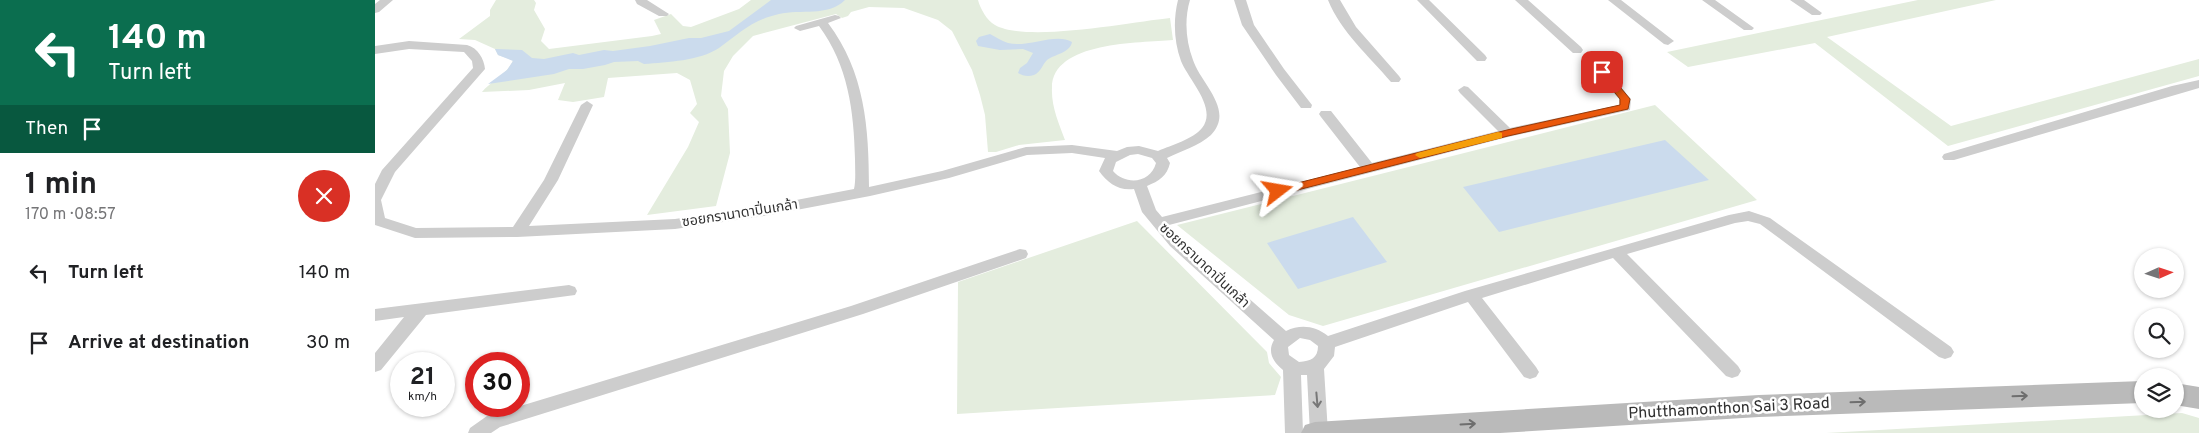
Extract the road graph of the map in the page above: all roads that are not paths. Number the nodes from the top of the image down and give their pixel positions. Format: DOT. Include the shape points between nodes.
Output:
graph roads {
  1 [pos="387,0"];
  2 [pos="641,0"];
  3 [pos="1184,0"];
  4 [pos="1240,0"];
  5 [pos="1334,0"];
  6 [pos="1423,0"];
  7 [pos="1521,0"];
  8 [pos="1614,0"];
  9 [pos="1708,0"];
  10 [pos="1795,0"];
  11 [pos="375,10"];
  12 [pos="1815,13"];
  13 [pos="663,14"];
  14 [pos="800,28"];
  15 [pos="1748,28"];
  16 [pos="1668,41"];
  17 [pos="375,50"];
  18 [pos="1577,50"];
  19 [pos="1481,58"];
  20 [pos="1591,59"];
  21 [pos="1395,79"];
  22 [pos="2196,87"];
  23 [pos="1464,90"];
  24 [pos="587,105"];
  25 [pos="1306,105"];
  26 [pos="1326,114"];
  27 [pos="1507,133"];
  28 [pos="1116,155"];
  29 [pos="1159,156"];
  30 [pos="1949,157"];
  31 [pos="1369,168"];
  32 [pos="1139,184"];
  33 [pos="860,193"];
  34 [pos="375,198"];
  35 [pos="375,202"];
  36 [pos="1158,223"];
  37 [pos="517,232"];
  38 [pos="1616,252"];
  39 [pos="1020,254"];
  40 [pos="569,291"];
  41 [pos="1471,295"];
  42 [pos="420,310"];
  43 [pos="375,315"];
  44 [pos="1283,338"];
  45 [pos="1326,343"];
  46 [pos="1945,352"];
  47 [pos="375,365"];
  48 [pos="1315,366"];
  49 [pos="1292,367"];
  50 [pos="1732,371"];
  51 [pos="1530,372"];
  52 [pos="2199,390"];
  53 [pos="2184,391"];
  54 [pos="2134,392"];
  55 [pos="2184,394"];
  56 [pos="2199,398"];
  57 [pos="477,433"];
  58 [pos="1294,433"];
  59 [pos="1315,433"];
  60 [pos="1319,433"];
  1 -- 11 [label="street"];
  2 -- 13 [label="street"];
  3 -- 29 [label="street" via="1179,28 1188,62 1212,106 1213,118 1207,131"];
  4 -- 25 [label="street" via="1248,25"];
  5 -- 21 [label="street" via="1345,19"];
  6 -- 19 [label="street"];
  7 -- 18 [label="street"];
  8 -- 16 [label="street"];
  9 -- 15 [label="street"];
  10 -- 12 [label="street"];
  14 -- 33 [label="street" via="829,21 854,83 862,128"];
  17 -- 34 [label="street" via="409,45 467,48 478,60 479,69 389,170"];
  20 -- 27 [label="street" via="1625,99 1625,107"];
  22 -- 30 [label="street" via="2175,88"];
  23 -- 27 [label="street"];
  24 -- 37 [label="street" via="551,180"];
  26 -- 31 [label="street"];
  27 -- 31 [label="street"];
  28 -- 29 [label="street, ซอยกรานาดาปิ่นเกล้า" via="1139,150"];
  28 -- 32 [label="street" via="1107,165 1108,176 1121,184"];
  28 -- 33 [label="street, ซอยกรานาดาปิ่นเกล้า" via="1072,149 1026,151 944,175"];
  29 -- 32 [label="street" via="1163,162 1159,176"];
  31 -- 36 [label="street"];
  32 -- 36 [label="street, ซอยกรานาดาปิ่นเกล้า" via="1149,212"];
  33 -- 37 [label="street, ซอยกรานาดาปิ่นเกล้า" via="675,224"];
  35 -- 37 [label="street, ซอยกรานาดาปิ่นเกล้า" via="377,221 415,233"];
  36 -- 44 [label="street, ซอยกรานาดาปิ่นเกล้า"];
  38 -- 41 [label="street"];
  38 -- 46 [label="street" via="1749,216 1765,221"];
  38 -- 50 [label="street"];
  39 -- 57 [label="street" via="857,310 504,418"];
  40 -- 42 [label="street"];
  41 -- 45 [label="street"];
  41 -- 51 [label="street"];
  42 -- 43 [label="street"];
  42 -- 47 [label="street"];
  44 -- 45 [label="street" via="1306,332 1321,337"];
  44 -- 49 [label="street" via="1278,354"];
  45 -- 48 [label="street" via="1324,360"];
  48 -- 49 [label="street" via="1304,369"];
  48 -- 60 [label="street, one-way"];
  49 -- 58 [label="street"];
  52 -- 53 [label="main road"];
  60 -- 54 [label="main road, Phutthamonthon Sai 3 Road, one-way" via="1759,406"];
  55 -- 56 [label="main road"];
  59 -- 60 [label="main road, Phutthamonthon Sai 3 Road"];
}
